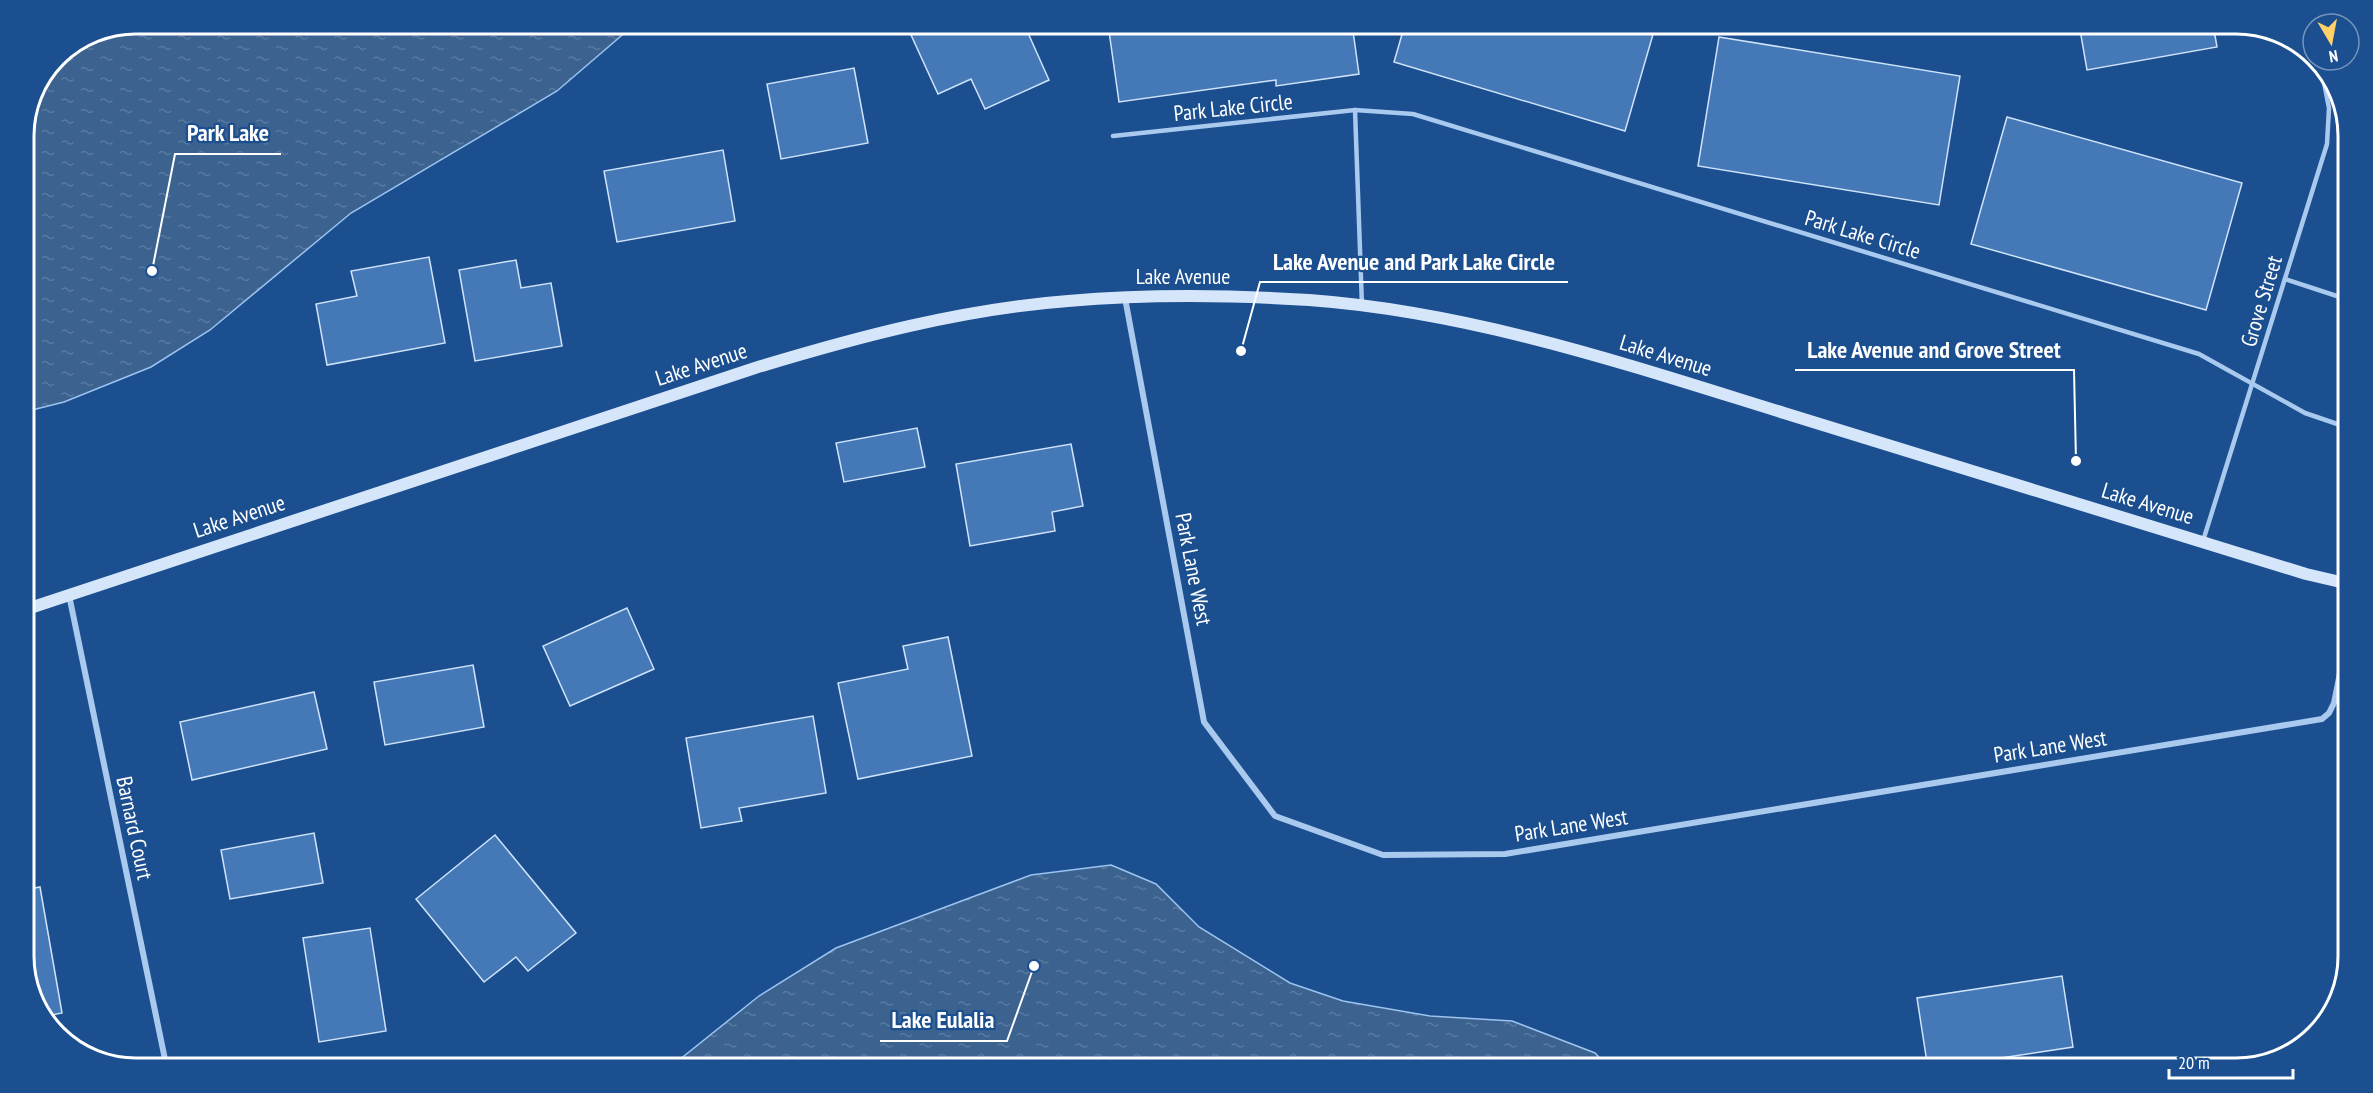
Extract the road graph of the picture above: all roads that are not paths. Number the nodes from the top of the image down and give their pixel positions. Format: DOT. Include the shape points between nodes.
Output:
graph roads {
  1 [pos="2325,87"];
  2 [pos="1355,110"];
  3 [pos="1113,136"];
  4 [pos="2285,279"];
  5 [pos="2338,296"];
  6 [pos="1125,298"];
  7 [pos="1362,306"];
  8 [pos="2252,383"];
  9 [pos="2338,424"];
  10 [pos="2203,542"];
  11 [pos="2338,581"];
  12 [pos="69,595"];
  13 [pos="35,606"];
  14 [pos="2338,683"];
  15 [pos="164,1058"];
  1 -- 4 [label="lane, Grove Street" via="2329,108 2327,144"];
  2 -- 3 [label="lane, Park Lake Circle"];
  2 -- 7 [label="lane"];
  2 -- 8 [label="lane, Park Lake Circle" via="1413,114 1436,120 2199,354"];
  4 -- 5 [label="lane"];
  4 -- 8 [label="lane, Grove Street"];
  6 -- 7 [label="main road, Lake Avenue" via="1190,295"];
  6 -- 12 [label="main road, Lake Avenue" via="994,311 834,344"];
  6 -- 14 [label="street, Park Lane West" via="1204,722 1275,816 1383,855 1505,854 2322,719 2334,703"];
  7 -- 10 [label="main road, Lake Avenue" via="1483,326 1606,358"];
  8 -- 9 [label="lane, Park Lake Circle"];
  8 -- 10 [label="lane, Grove Street"];
  10 -- 11 [label="main road, Lake Avenue"];
  12 -- 13 [label="main road, Lake Avenue"];
  12 -- 15 [label="street, Barnard Court"];
}
